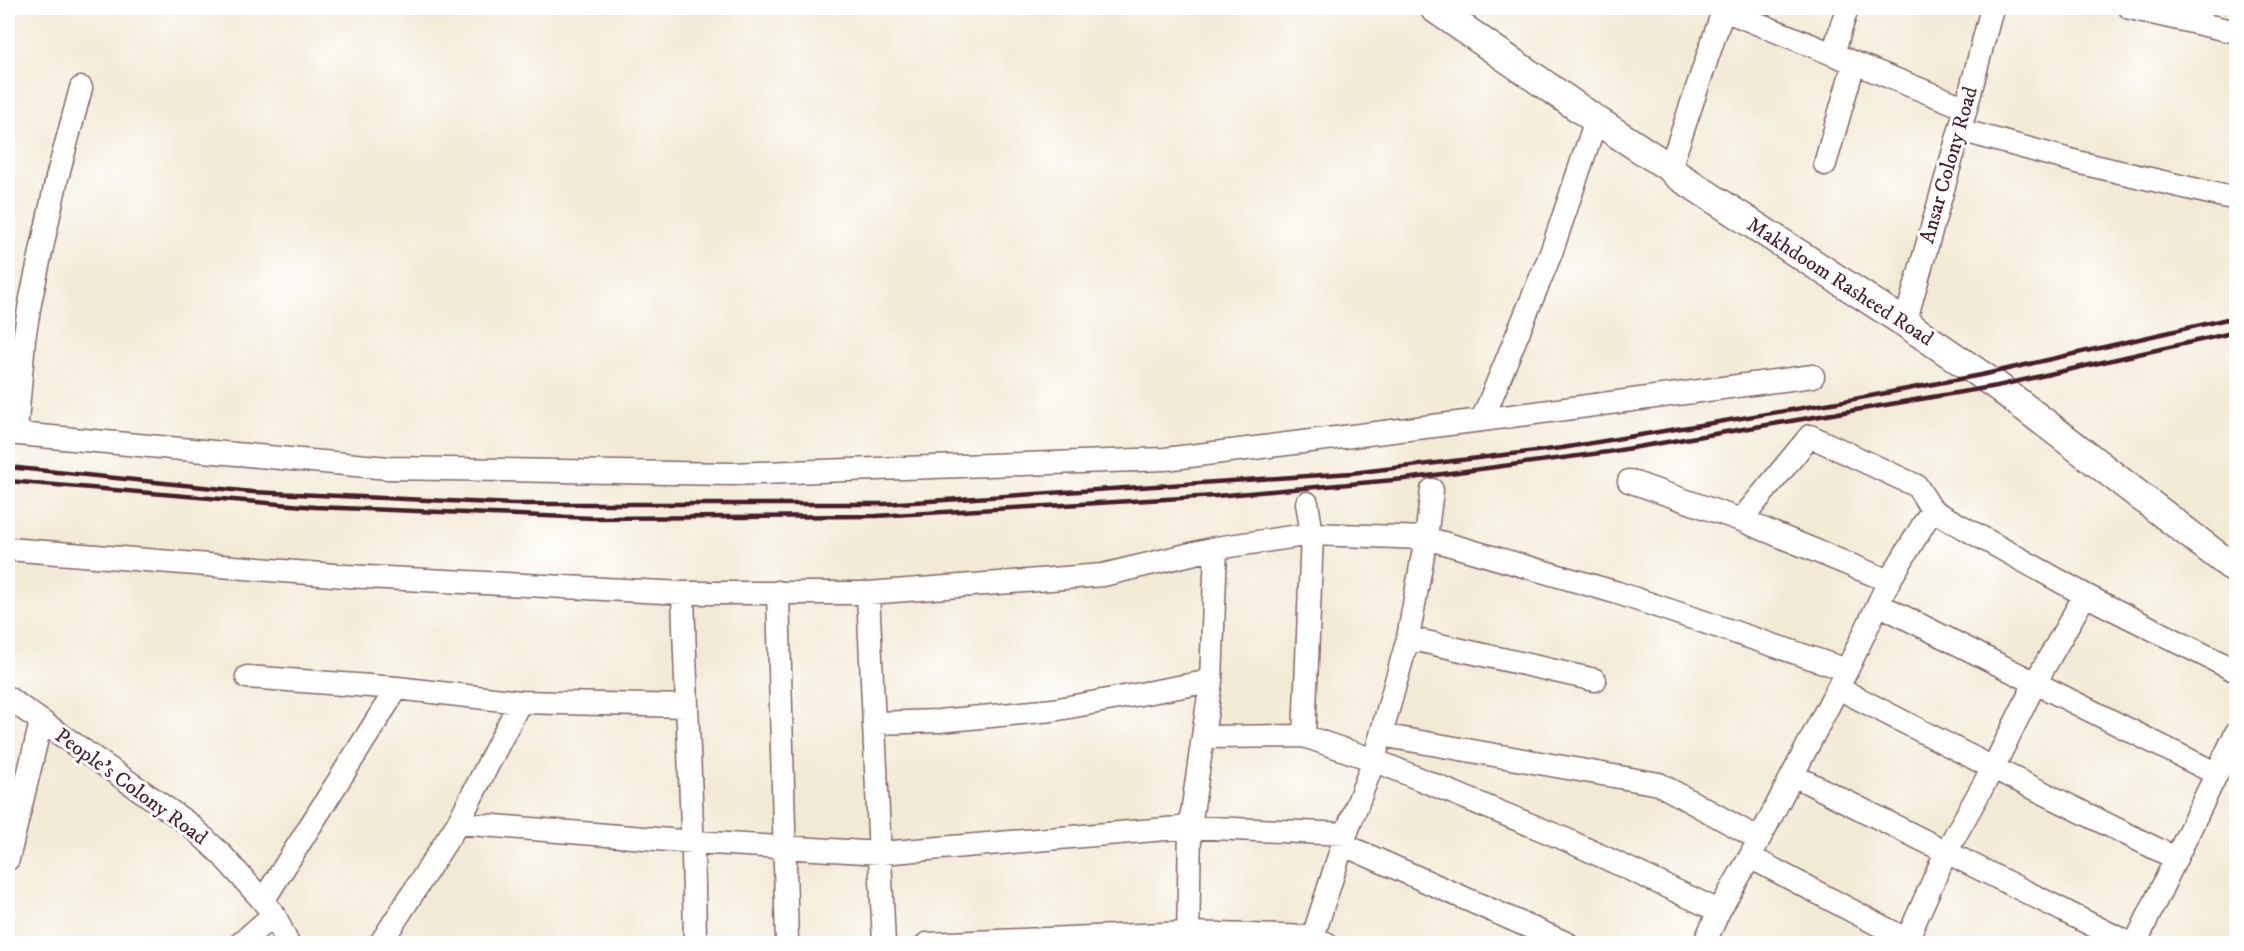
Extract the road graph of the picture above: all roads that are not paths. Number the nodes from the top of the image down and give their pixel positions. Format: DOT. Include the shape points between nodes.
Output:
graph roads {
  1 [pos="1434,8"];
  2 [pos="1724,8"];
  3 [pos="1848,8"];
  4 [pos="1992,8"];
  5 [pos="2130,8"];
  6 [pos="2236,32"];
  7 [pos="1833,54"];
  8 [pos="1854,63"];
  9 [pos="81,88"];
  10 [pos="1966,108"];
  11 [pos="1596,120"];
  12 [pos="1960,130"];
  13 [pos="1825,164"];
  14 [pos="1670,168"];
  15 [pos="2236,199"];
  16 [pos="1905,323"];
  17 [pos="1813,376"];
  18 [pos="1482,420"];
  19 [pos="12,434"];
  20 [pos="1629,481"];
  21 [pos="1432,490"];
  22 [pos="1307,503"];
  23 [pos="1932,510"];
  24 [pos="1741,520"];
  25 [pos="1312,534"];
  26 [pos="1426,538"];
  27 [pos="1216,548"];
  28 [pos="8,549"];
  29 [pos="2236,570"];
  30 [pos="1889,581"];
  31 [pos="778,592"];
  32 [pos="683,593"];
  33 [pos="868,593"];
  34 [pos="2085,595"];
  35 [pos="1878,604"];
  36 [pos="1408,638"];
  37 [pos="2236,671"];
  38 [pos="247,677"];
  39 [pos="1842,679"];
  40 [pos="1595,680"];
  41 [pos="1211,681"];
  42 [pos="2035,683"];
  43 [pos="397,688"];
  44 [pos="8,698"];
  45 [pos="520,702"];
  46 [pos="686,706"];
  47 [pos="41,722"];
  48 [pos="875,723"];
  49 [pos="2236,733"];
  50 [pos="1381,735"];
  51 [pos="1304,736"];
  52 [pos="1204,737"];
  53 [pos="1374,760"];
  54 [pos="1993,768"];
  55 [pos="2217,774"];
  56 [pos="1793,775"];
  57 [pos="458,823"];
  58 [pos="1190,827"];
  59 [pos="1345,839"];
  60 [pos="694,842"];
  61 [pos="784,846"];
  62 [pos="1754,848"];
  63 [pos="1947,850"];
  64 [pos="880,853"];
  65 [pos="8,858"];
  66 [pos="2175,858"];
  67 [pos="268,907"];
  68 [pos="1719,911"];
  69 [pos="1188,938"];
  70 [pos="1320,940"];
  71 [pos="1909,942"];
  72 [pos="240,944"];
  73 [pos="288,944"];
  74 [pos="380,944"];
  75 [pos="694,944"];
  76 [pos="787,944"];
  77 [pos="884,944"];
  78 [pos="927,944"];
  79 [pos="1568,944"];
  80 [pos="1704,944"];
  81 [pos="2130,944"];
  82 [pos="2135,944"];
  1 -- 11 [label="main road, Makhdoom Rasheed Road"];
  2 -- 7 [label="street"];
  2 -- 14 [label="street"];
  3 -- 7 [label="street"];
  4 -- 10 [label="street, Ansar Colony Road"];
  5 -- 6 [label="street"];
  7 -- 8 [label="street"];
  8 -- 10 [label="street"];
  8 -- 13 [label="street"];
  9 -- 19 [label="street" via="30,303"];
  10 -- 12 [label="street, Ansar Colony Road"];
  11 -- 14 [label="main road, Makhdoom Rasheed Road"];
  11 -- 18 [label="street" via="1551,252"];
  12 -- 15 [label="street"];
  12 -- 16 [label="street, Ansar Colony Road"];
  14 -- 16 [label="main road, Makhdoom Rasheed Road"];
  16 -- 29 [label="main road, Makhdoom Rasheed Road" via="1997,386"];
  17 -- 18 [label="street"];
  18 -- 19 [label="street" via="1165,459 731,474 388,468"];
  20 -- 24 [label="street"];
  21 -- 26 [label="street"];
  22 -- 25 [label="street"];
  23 -- 24 [label="street" via="1917,486 1810,436"];
  23 -- 30 [label="street"];
  23 -- 34 [label="street"];
  24 -- 30 [label="street"];
  25 -- 26 [label="street"];
  25 -- 27 [label="street"];
  25 -- 51 [label="street"];
  26 -- 36 [label="street"];
  26 -- 39 [label="street" via="1618,593"];
  27 -- 33 [label="street" via="1103,575"];
  27 -- 41 [label="street"];
  28 -- 32 [label="street" via="346,576"];
  30 -- 35 [label="street"];
  31 -- 32 [label="street"];
  31 -- 33 [label="street"];
  31 -- 61 [label="street"];
  32 -- 46 [label="street"];
  33 -- 48 [label="street"];
  34 -- 37 [label="street"];
  34 -- 42 [label="street"];
  35 -- 39 [label="street"];
  35 -- 42 [label="street"];
  36 -- 40 [label="street"];
  36 -- 50 [label="street"];
  38 -- 43 [label="street"];
  39 -- 54 [label="street"];
  39 -- 56 [label="street"];
  41 -- 48 [label="street" via="1053,710"];
  41 -- 52 [label="street"];
  42 -- 54 [label="street"];
  42 -- 55 [label="street"];
  43 -- 45 [label="street"];
  43 -- 67 [label="street"];
  44 -- 47 [label="street, People's Colony Road"];
  45 -- 46 [label="street"];
  45 -- 57 [label="street"];
  46 -- 60 [label="street"];
  47 -- 65 [label="street"];
  47 -- 67 [label="street, People's Colony Road" via="189,824"];
  48 -- 64 [label="street"];
  49 -- 55 [label="street"];
  50 -- 53 [label="street"];
  50 -- 62 [label="street" via="1659,784"];
  51 -- 52 [label="street"];
  51 -- 53 [label="street"];
  52 -- 58 [label="street"];
  53 -- 59 [label="street"];
  53 -- 68 [label="street" via="1567,840"];
  54 -- 63 [label="street"];
  54 -- 66 [label="street"];
  55 -- 66 [label="street"];
  56 -- 62 [label="street"];
  56 -- 63 [label="street"];
  57 -- 60 [label="street"];
  57 -- 74 [label="street"];
  58 -- 59 [label="street"];
  58 -- 64 [label="street"];
  58 -- 69 [label="street"];
  59 -- 70 [label="street"];
  59 -- 79 [label="street"];
  60 -- 61 [label="street"];
  60 -- 75 [label="street"];
  61 -- 64 [label="street"];
  61 -- 76 [label="street"];
  62 -- 68 [label="street"];
  62 -- 71 [label="street"];
  63 -- 71 [label="street"];
  63 -- 81 [label="street"];
  64 -- 77 [label="street"];
  66 -- 82 [label="street"];
  67 -- 72 [label="street"];
  67 -- 73 [label="street, People's Colony Road"];
  68 -- 80 [label="street"];
  69 -- 70 [label="street"];
  69 -- 78 [label="street"];
}
